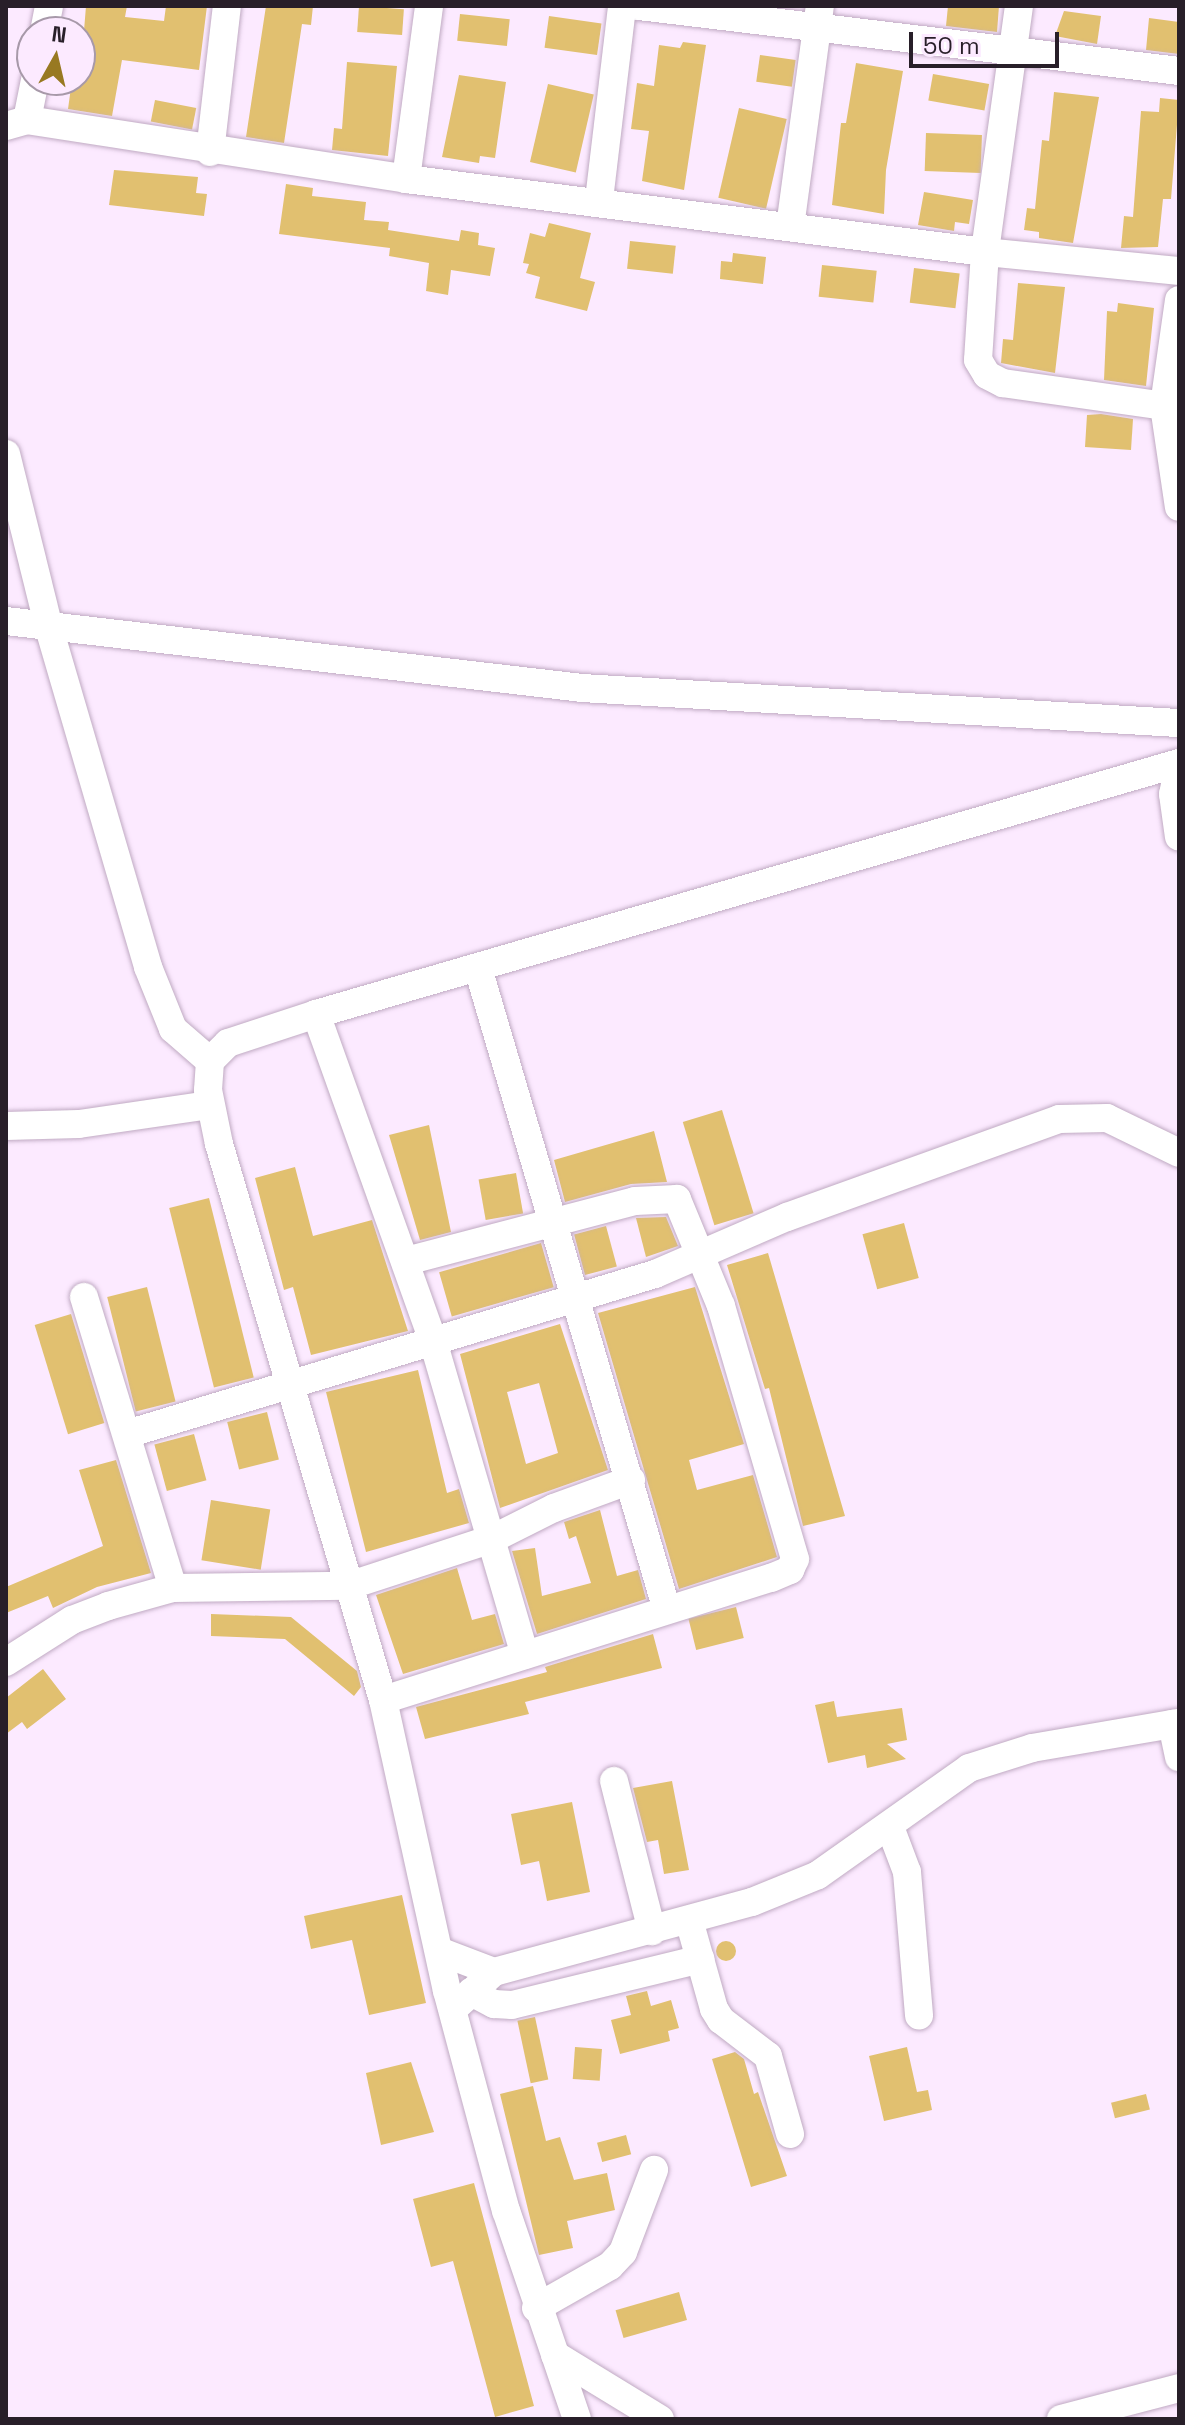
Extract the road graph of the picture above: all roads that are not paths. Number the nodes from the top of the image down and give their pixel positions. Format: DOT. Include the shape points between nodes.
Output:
graph roads {
  1 [pos="227,6"];
  2 [pos="429,6"];
  3 [pos="622,6"];
  4 [pos="639,6"];
  5 [pos="1019,6"];
  6 [pos="819,17"];
  7 [pos="1013,51"];
  8 [pos="1179,71"];
  9 [pos="28,96"];
  10 [pos="17,123"];
  11 [pos="210,152"];
  12 [pos="406,179"];
  13 [pos="599,200"];
  14 [pos="790,227"];
  15 [pos="985,252"];
  16 [pos="1179,271"];
  17 [pos="1179,300"];
  18 [pos="1164,406"];
  19 [pos="6,454"];
  20 [pos="1179,507"];
  21 [pos="6,621"];
  22 [pos="49,628"];
  23 [pos="1179,723"];
  24 [pos="1179,763"];
  25 [pos="1179,837"];
  26 [pos="478,968"];
  27 [pos="316,1014"];
  28 [pos="210,1061"];
  29 [pos="209,1105"];
  30 [pos="6,1126"];
  31 [pos="1179,1153"];
  32 [pos="551,1222"];
  33 [pos="703,1255"];
  34 [pos="407,1261"];
  35 [pos="84,1297"];
  36 [pos="576,1299"];
  37 [pos="433,1341"];
  38 [pos="287,1384"];
  39 [pos="127,1434"];
  40 [pos="631,1480"];
  41 [pos="492,1539"];
  42 [pos="348,1586"];
  43 [pos="173,1588"];
  44 [pos="667,1610"];
  45 [pos="525,1655"];
  46 [pos="6,1662"];
  47 [pos="383,1700"];
  48 [pos="1175,1724"];
  49 [pos="1179,1757"];
  50 [pos="614,1781"];
  51 [pos="890,1827"];
  52 [pos="689,1920"];
  53 [pos="652,1931"];
  54 [pos="594,1946"];
  55 [pos="439,1951"];
  56 [pos="700,1959"];
  57 [pos="494,1972"];
  58 [pos="604,1984"];
  59 [pos="462,2001"];
  60 [pos="919,2016"];
  61 [pos="790,2134"];
  62 [pos="654,2170"];
  63 [pos="536,2308"];
  64 [pos="555,2355"];
  65 [pos="1179,2388"];
  66 [pos="577,2419"];
  67 [pos="660,2419"];
  68 [pos="1061,2419"];
  1 -- 11 [label="street"];
  2 -- 12 [label="street"];
  3 -- 13 [label="street"];
  4 -- 6 [label="street"];
  5 -- 7 [label="street"];
  6 -- 7 [label="street"];
  6 -- 14 [label="street"];
  7 -- 8 [label="street"];
  7 -- 15 [label="street"];
  9 -- 10 [label="street"];
  10 -- 11 [label="street"];
  11 -- 12 [label="street"];
  12 -- 13 [label="street"];
  13 -- 14 [label="street"];
  14 -- 15 [label="street"];
  15 -- 16 [label="street"];
  15 -- 18 [label="street" via="976,351 987,375 1003,383"];
  17 -- 18 [label="street"];
  18 -- 20 [label="street"];
  19 -- 22 [label="street"];
  21 -- 22 [label="street"];
  22 -- 23 [label="street" via="582,688"];
  22 -- 28 [label="street" via="148,967 173,1029"];
  24 -- 25 [label="street" via="1173,794"];
  24 -- 26 [label="street"];
  26 -- 27 [label="street"];
  26 -- 32 [label="street"];
  27 -- 28 [label="street" via="228,1043"];
  27 -- 34 [label="street"];
  28 -- 29 [label="street"];
  29 -- 30 [label="street" via="92,1122"];
  29 -- 38 [label="street"];
  31 -- 33 [label="street" via="1107,1118 1075,1115 883,1180"];
  32 -- 33 [label="street" via="671,1196 685,1210"];
  32 -- 34 [label="street"];
  32 -- 36 [label="street"];
  33 -- 36 [label="street"];
  33 -- 44 [label="street" via="780,1496 795,1563 771,1578"];
  34 -- 37 [label="street"];
  35 -- 39 [label="street"];
  36 -- 37 [label="street"];
  36 -- 40 [label="street"];
  37 -- 38 [label="street"];
  37 -- 41 [label="street"];
  38 -- 39 [label="street"];
  38 -- 42 [label="street"];
  39 -- 43 [label="street"];
  40 -- 41 [label="street" via="554,1508"];
  40 -- 44 [label="street"];
  41 -- 42 [label="street"];
  41 -- 45 [label="street"];
  42 -- 43 [label="street"];
  42 -- 47 [label="street"];
  43 -- 46 [label="street" via="72,1620"];
  44 -- 45 [label="street"];
  45 -- 47 [label="street"];
  47 -- 55 [label="street"];
  48 -- 49 [label="street"];
  48 -- 51 [label="street" via="1002,1755 941,1784"];
  50 -- 53 [label="street"];
  51 -- 52 [label="street" via="818,1875"];
  51 -- 60 [label="street" via="907,1872"];
  52 -- 53 [label="street"];
  52 -- 56 [label="street"];
  53 -- 54 [label="street"];
  54 -- 57 [label="street"];
  54 -- 58 [label="street"];
  55 -- 57 [label="street"];
  55 -- 59 [label="street"];
  56 -- 58 [label="street"];
  56 -- 61 [label="street" via="721,2020 768,2056"];
  57 -- 59 [label="street"];
  58 -- 59 [label="street" via="501,2006"];
  59 -- 63 [label="street"];
  62 -- 63 [label="street" via="623,2252 610,2266"];
  63 -- 64 [label="street"];
  64 -- 66 [label="street"];
  64 -- 67 [label="street"];
  65 -- 68 [label="street"];
}
